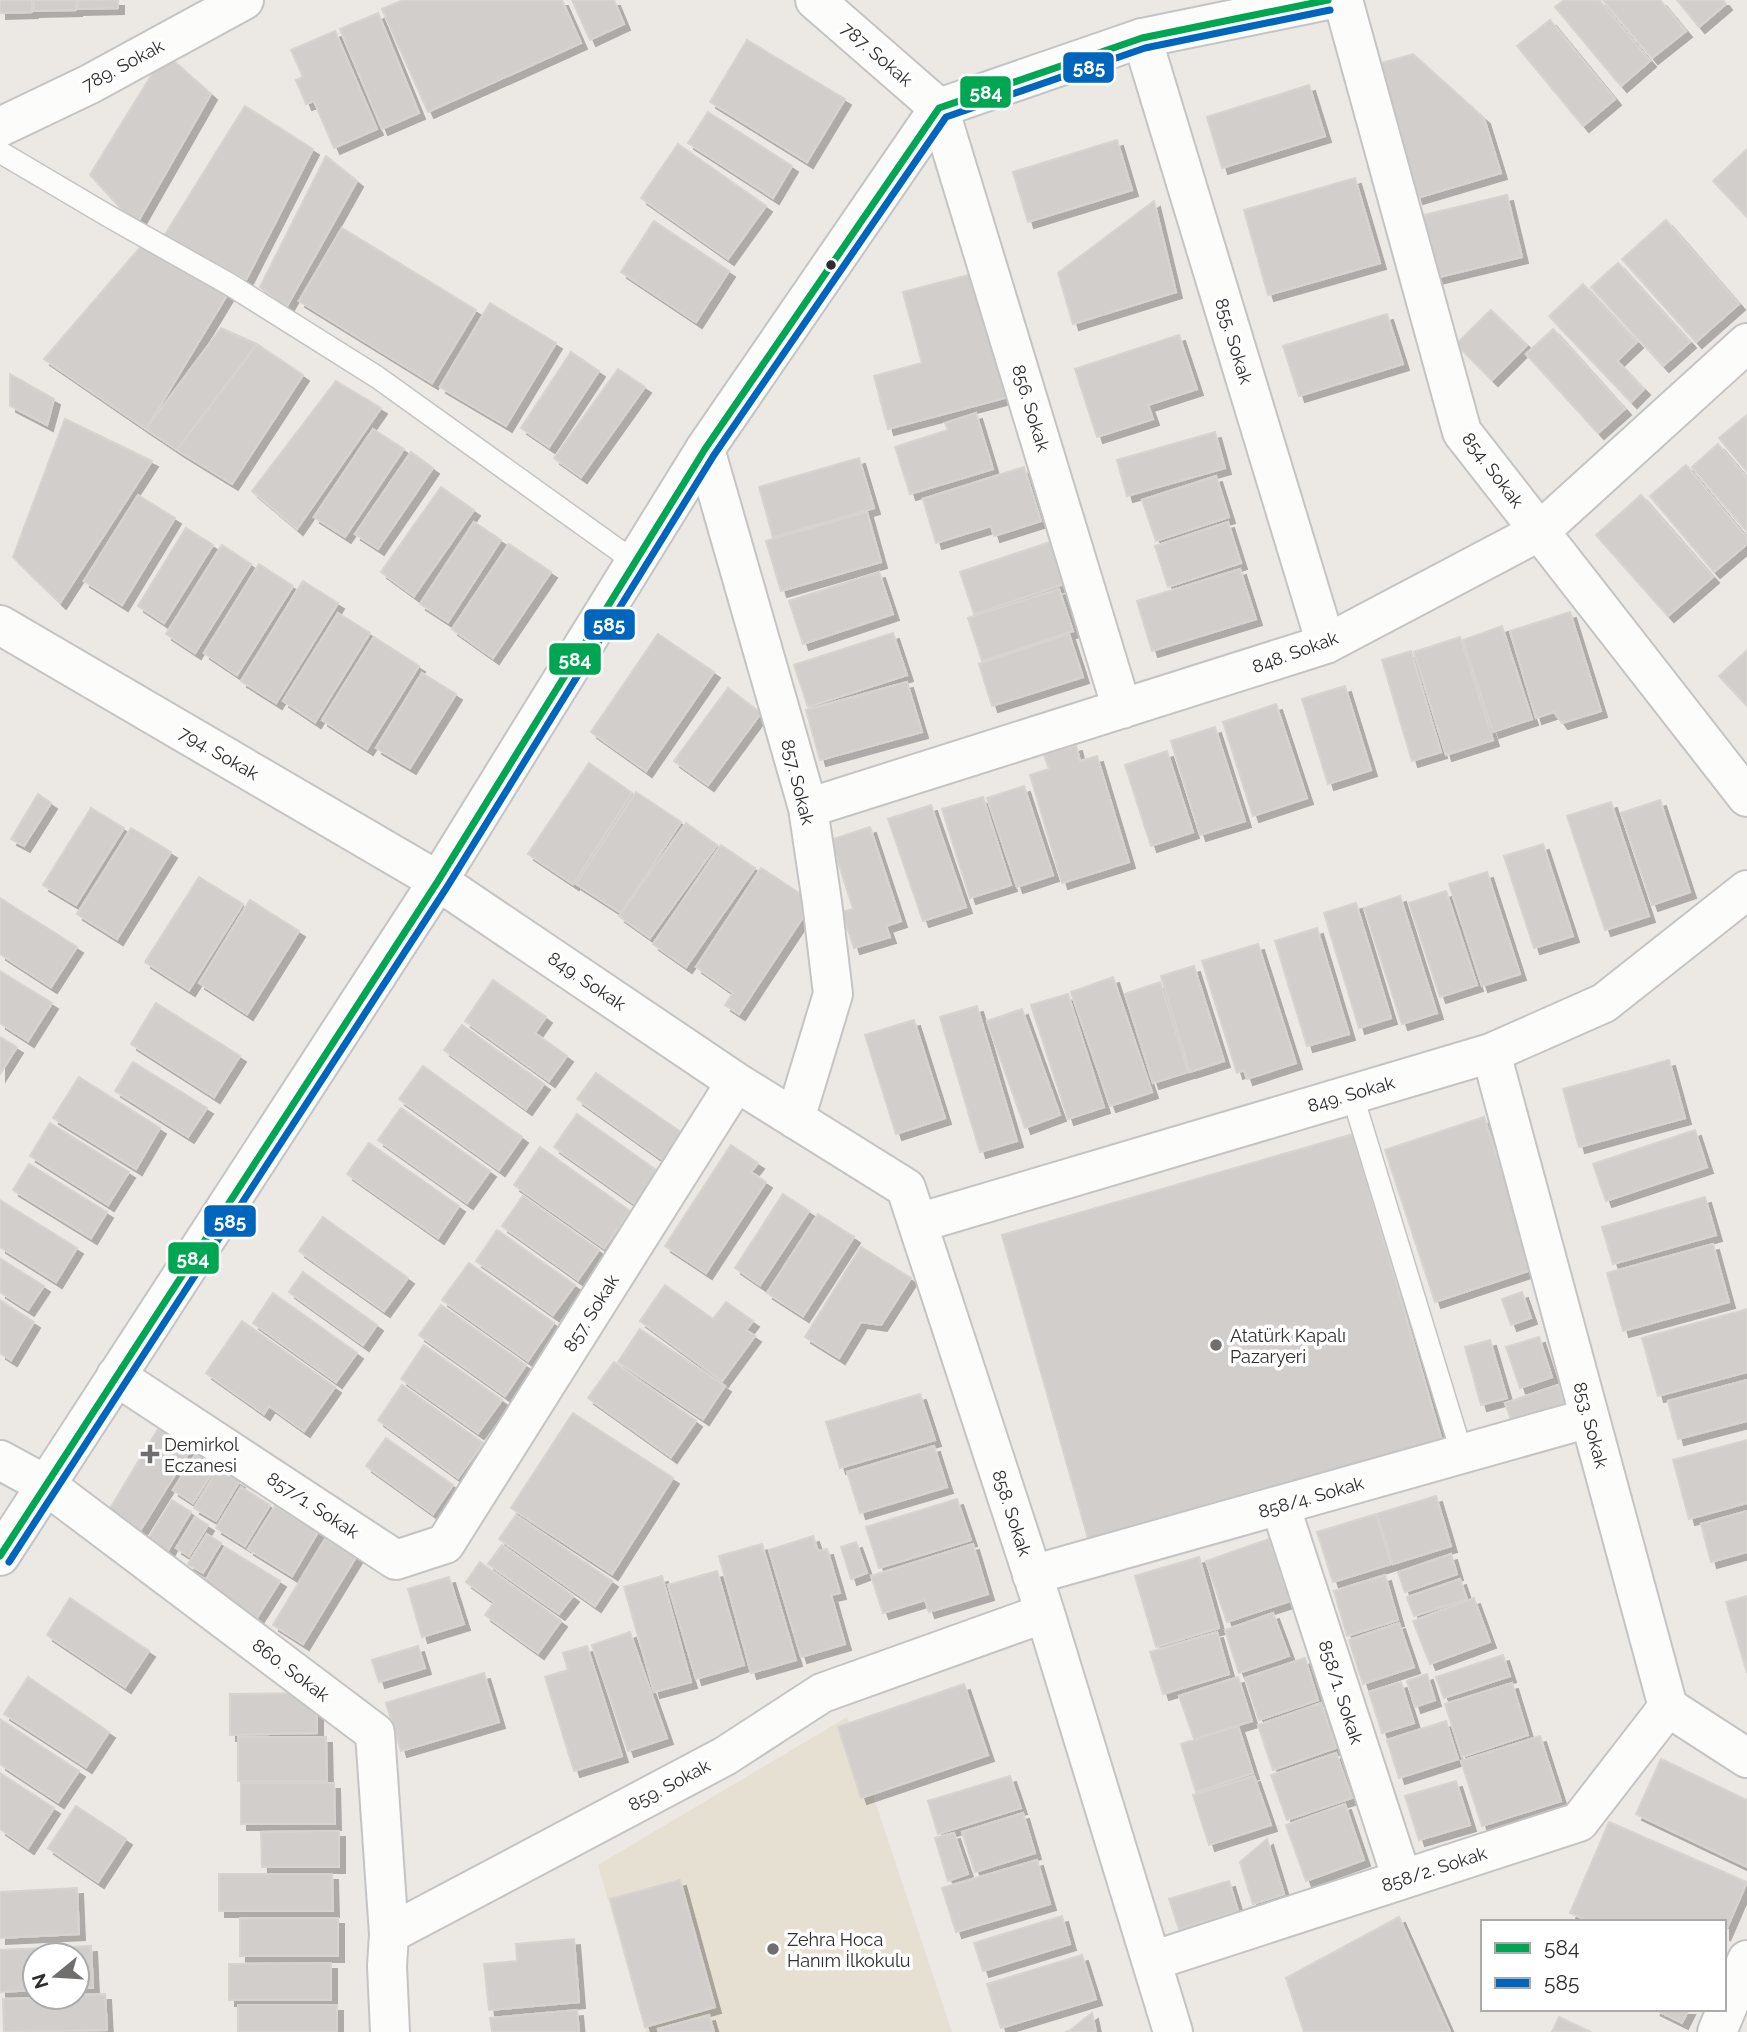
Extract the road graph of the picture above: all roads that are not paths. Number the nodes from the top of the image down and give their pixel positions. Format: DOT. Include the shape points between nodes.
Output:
graph roads {
  1 [pos="243,0"];
  2 [pos="815,0"];
  3 [pos="1328,0"];
  4 [pos="1343,0"];
  5 [pos="1142,38"];
  6 [pos="939,108"];
  7 [pos="0,127"];
  8 [pos="0,152"];
  9 [pos="1747,343"];
  10 [pos="705,449"];
  11 [pos="1540,531"];
  12 [pos="635,562"];
  13 [pos="0,625"];
  14 [pos="1326,644"];
  15 [pos="1122,709"];
  16 [pos="1747,797"];
  17 [pos="808,808"];
  18 [pos="438,881"];
  19 [pos="1747,890"];
  20 [pos="1492,1053"];
  21 [pos="736,1082"];
  22 [pos="1352,1094"];
  23 [pos="795,1119"];
  24 [pos="918,1223"];
  25 [pos="116,1376"];
  26 [pos="1589,1418"];
  27 [pos="1461,1454"];
  28 [pos="0,1460"];
  29 [pos="46,1485"];
  30 [pos="1280,1505"];
  31 [pos="445,1544"];
  32 [pos="0,1556"];
  33 [pos="1032,1575"];
  34 [pos="1045,1613"];
  35 [pos="1668,1707"];
  36 [pos="1747,1758"];
  37 [pos="1402,1879"];
  38 [pos="388,1934"];
  39 [pos="1747,1960"];
  40 [pos="1152,1961"];
  41 [pos="1726,2010"];
  42 [pos="1726,2011"];
  43 [pos="390,2032"];
  44 [pos="1173,2032"];
  45 [pos="1717,2032"];
  1 -- 7 [label="street, 789. Sokak" via="90,84"];
  2 -- 6 [label="street, 787. Sokak"];
  3 -- 5 [label="street"];
  4 -- 11 [label="street, 854. Sokak" via="1462,432"];
  5 -- 6 [label="street"];
  5 -- 14 [label="street, 855. Sokak"];
  6 -- 10 [label="street"];
  6 -- 15 [label="street, 856. Sokak"];
  8 -- 12 [label="lane" via="229,284 377,377"];
  9 -- 11 [label="street, 848. Sokak"];
  10 -- 12 [label="street"];
  10 -- 17 [label="street, 857. Sokak"];
  11 -- 14 [label="street, 848. Sokak"];
  11 -- 16 [label="street, 854. Sokak"];
  12 -- 18 [label="street"];
  13 -- 18 [label="street, 794. Sokak"];
  14 -- 15 [label="street, 848. Sokak"];
  15 -- 17 [label="street, 848. Sokak"];
  17 -- 23 [label="street, 857. Sokak" via="833,994"];
  18 -- 21 [label="street, 849. Sokak"];
  18 -- 25 [label="street"];
  19 -- 20 [label="street, 849. Sokak" via="1604,1003"];
  20 -- 22 [label="street, 849. Sokak"];
  20 -- 26 [label="street, 853. Sokak"];
  21 -- 23 [label="street, 858. Sokak"];
  21 -- 31 [label="street, 857. Sokak"];
  22 -- 24 [label="street, 849. Sokak"];
  22 -- 27 [label="lane"];
  23 -- 24 [label="street, 858. Sokak" via="906,1188"];
  24 -- 33 [label="street, 858. Sokak"];
  25 -- 29 [label="street"];
  25 -- 31 [label="street, 857/1. Sokak" via="396,1560"];
  26 -- 27 [label="street, 858/4. Sokak"];
  26 -- 35 [label="street, 853. Sokak"];
  27 -- 30 [label="street, 858/4. Sokak"];
  28 -- 29 [label="street, 860. Sokak"];
  29 -- 32 [label="street"];
  29 -- 38 [label="street, 860. Sokak" via="375,1733"];
  30 -- 33 [label="street, 858/4. Sokak"];
  30 -- 37 [label="street, 858/1. Sokak"];
  33 -- 34 [label="street, 858. Sokak"];
  34 -- 38 [label="street, 859. Sokak" via="822,1693 724,1756"];
  34 -- 40 [label="street, 858. Sokak"];
  35 -- 36 [label="street"];
  35 -- 37 [label="street, 858/2. Sokak" via="1579,1822"];
  37 -- 40 [label="street, 858/2. Sokak"];
  38 -- 43 [label="street"];
  39 -- 41 [label="street"];
  40 -- 44 [label="street, 858. Sokak"];
  42 -- 45 [label="street"];
}
